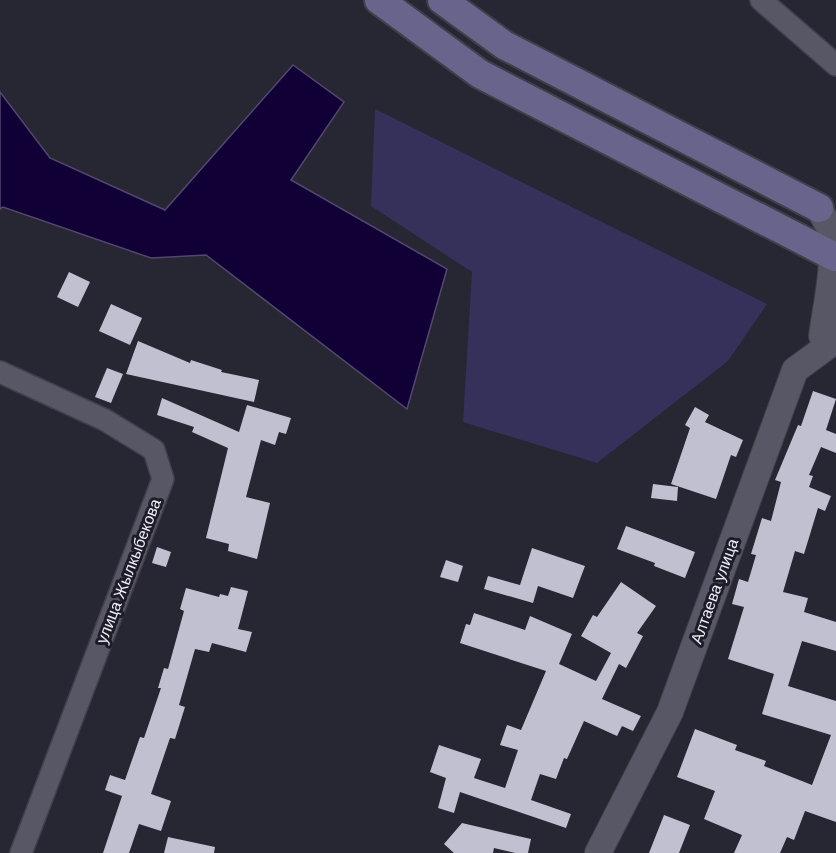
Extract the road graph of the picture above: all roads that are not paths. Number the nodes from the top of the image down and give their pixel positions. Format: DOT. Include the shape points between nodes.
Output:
graph roads {
  1 [pos="379,0"];
  2 [pos="442,0"];
  3 [pos="761,0"];
  4 [pos="836,65"];
  5 [pos="819,208"];
  6 [pos="835,257"];
  7 [pos="832,343"];
  8 [pos="0,372"];
  9 [pos="21,853"];
  10 [pos="598,853"];
  1 -- 6 [label="main road" via="480,74"];
  2 -- 5 [label="main road" via="504,45"];
  3 -- 4 [label="street"];
  5 -- 6 [label="street" via="830,229"];
  6 -- 7 [label="street" via="822,336"];
  7 -- 10 [label="street, Алтаева улица" via="795,370 670,712"];
  8 -- 9 [label="street, улица Жылкыбекова" via="105,420 154,450 164,479"];
}
